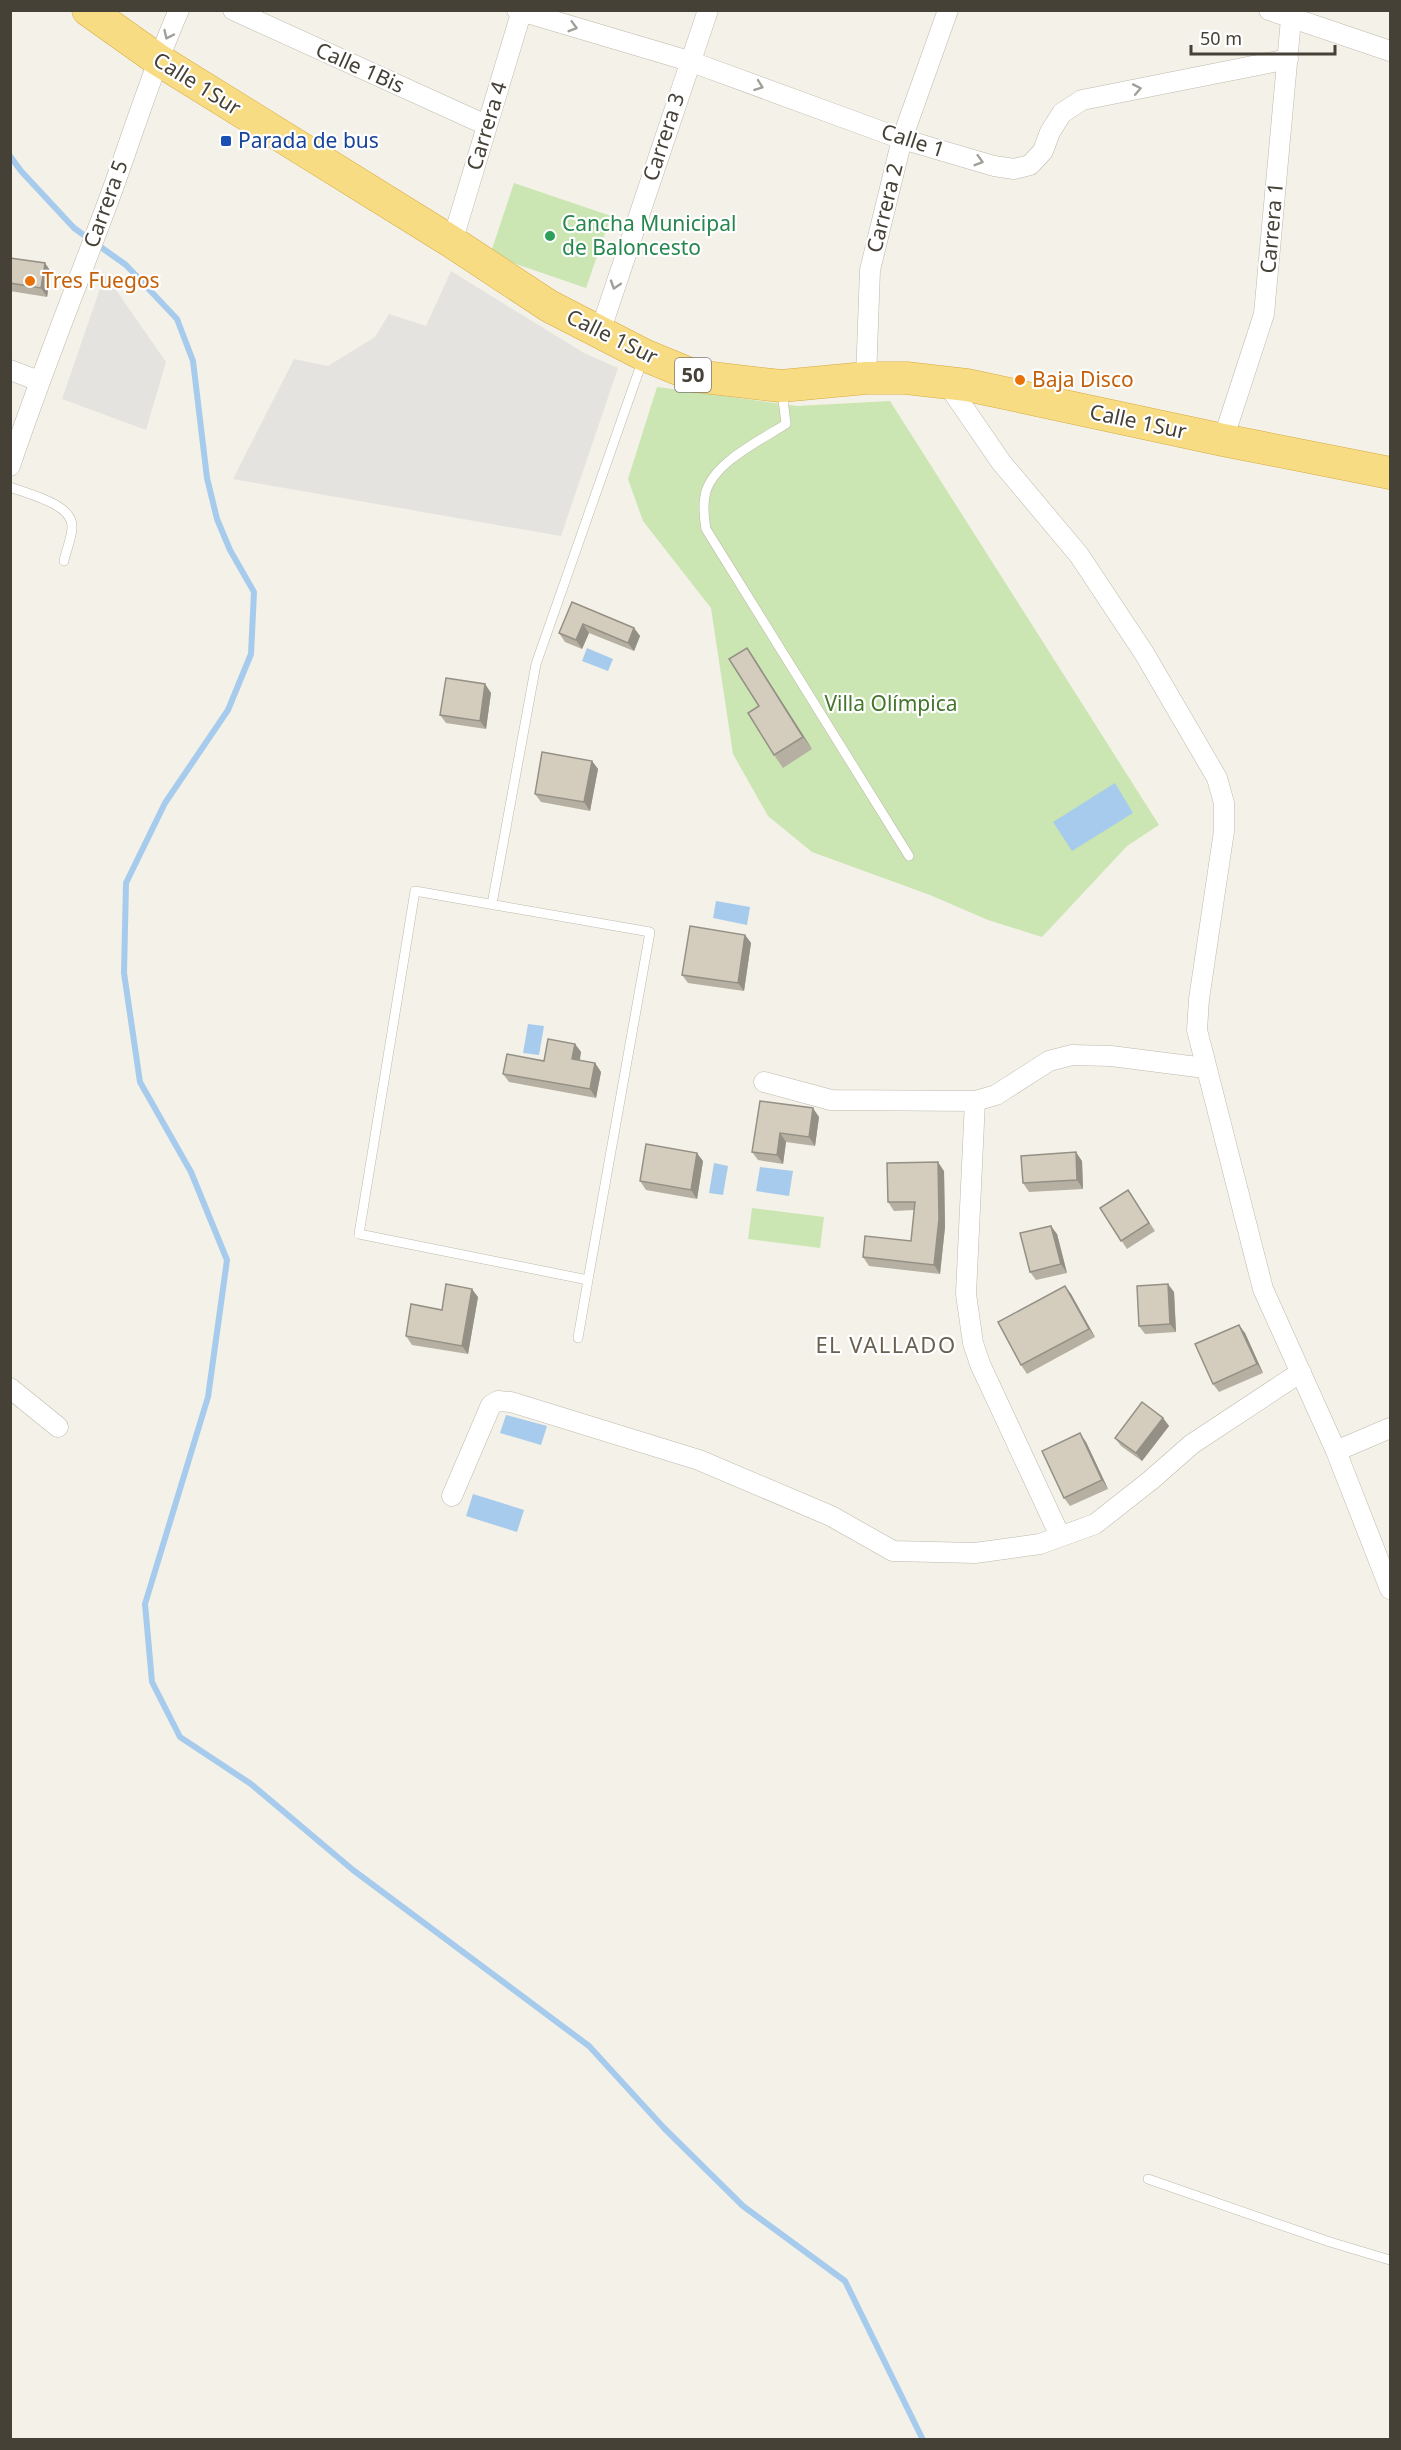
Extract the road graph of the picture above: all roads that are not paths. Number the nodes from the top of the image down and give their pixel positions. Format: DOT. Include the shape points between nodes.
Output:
graph roads {
  1 [pos="88,10"];
  2 [pos="180,10"];
  3 [pos="233,10"];
  4 [pos="708,10"];
  5 [pos="948,10"];
  6 [pos="1269,10"];
  7 [pos="520,11"];
  8 [pos="1292,15"];
  9 [pos="1390,51"];
  10 [pos="157,59"];
  11 [pos="1288,59"];
  12 [pos="689,60"];
  13 [pos="486,126"];
  14 [pos="902,139"];
  15 [pos="452,242"];
  16 [pos="600,332"];
  17 [pos="644,355"];
  18 [pos="10,370"];
  19 [pos="866,378"];
  20 [pos="39,381"];
  21 [pos="946,382"];
  22 [pos="781,386"];
  23 [pos="1223,440"];
  24 [pos="10,466"];
  25 [pos="1390,473"];
  26 [pos="10,488"];
  27 [pos="64,561"];
  28 [pos="909,856"];
  29 [pos="492,904"];
  30 [pos="1206,1068"];
  31 [pos="764,1083"];
  32 [pos="975,1101"];
  33 [pos="588,1280"];
  34 [pos="578,1338"];
  35 [pos="1301,1372"];
  36 [pos="10,1388"];
  37 [pos="58,1427"];
  38 [pos="1390,1428"];
  39 [pos="1336,1451"];
  40 [pos="452,1496"];
  41 [pos="1060,1536"];
  42 [pos="1390,1589"];
  43 [pos="1148,2179"];
  44 [pos="1390,2260"];
  1 -- 10 [label="highway, Calle 1Sur / 50"];
  2 -- 10 [label="street, Carrera 5, one-way"];
  3 -- 13 [label="street, Calle 1Bis"];
  4 -- 12 [label="street, Carrera 3"];
  5 -- 14 [label="street, Carrera 2"];
  6 -- 8 [label="street"];
  7 -- 12 [label="street, Calle 1, one-way"];
  7 -- 13 [label="street, Carrera 4"];
  8 -- 9 [label="street"];
  8 -- 11 [label="street, Carrera 1"];
  10 -- 15 [label="highway, Calle 1Sur / 50"];
  10 -- 20 [label="street, Carrera 5"];
  14 -- 11 [label="street, Calle 1, one-way" via="1014,170 1030,165 1043,151 1062,113 1082,100"];
  11 -- 23 [label="street, Carrera 1" via="1264,314"];
  12 -- 14 [label="street, Calle 1, one-way"];
  12 -- 16 [label="street, Carrera 3, one-way"];
  13 -- 15 [label="street, Carrera 4"];
  14 -- 19 [label="street, Carrera 2" via="870,270"];
  15 -- 16 [label="highway, Calle 1Sur / 50" via="549,306"];
  16 -- 17 [label="highway, Calle 1Sur / 50"];
  17 -- 22 [label="highway, Calle 1Sur / 50" via="694,376"];
  17 -- 29 [label="lane" via="536,664"];
  18 -- 20 [label="street"];
  19 -- 21 [label="highway, Calle 1Sur / 50"];
  19 -- 22 [label="highway, Calle 1Sur / 50"];
  20 -- 24 [label="street, Carrera 5"];
  21 -- 23 [label="highway, Calle 1Sur / 50"];
  21 -- 30 [label="street" via="1001,462 1079,555 1144,652 1217,778 1224,802 1224,831 1197,1030"];
  22 -- 28 [label="lane" via="786,424 726,463 712,479 705,495 706,529"];
  23 -- 25 [label="highway, Calle 1Sur / 50"];
  26 -- 27 [label="lane" via="59,506 68,515 72,526"];
  29 -- 33 [label="lane" via="650,932"];
  29 -- 33 [label="lane" via="415,891 359,1234"];
  30 -- 32 [label="street" via="1072,1055 1049,1061 996,1095"];
  30 -- 35 [label="street" via="1263,1289"];
  31 -- 32 [label="street" via="831,1100"];
  32 -- 41 [label="street" via="966,1294 973,1343"];
  33 -- 34 [label="lane"];
  35 -- 39 [label="street"];
  35 -- 41 [label="street" via="1192,1444 1095,1524"];
  36 -- 37 [label="street"];
  38 -- 39 [label="street"];
  39 -- 42 [label="street"];
  40 -- 41 [label="street" via="491,1405 498,1401 699,1460 831,1516 894,1551 975,1553 1040,1544"];
  43 -- 44 [label="lane"];
}
